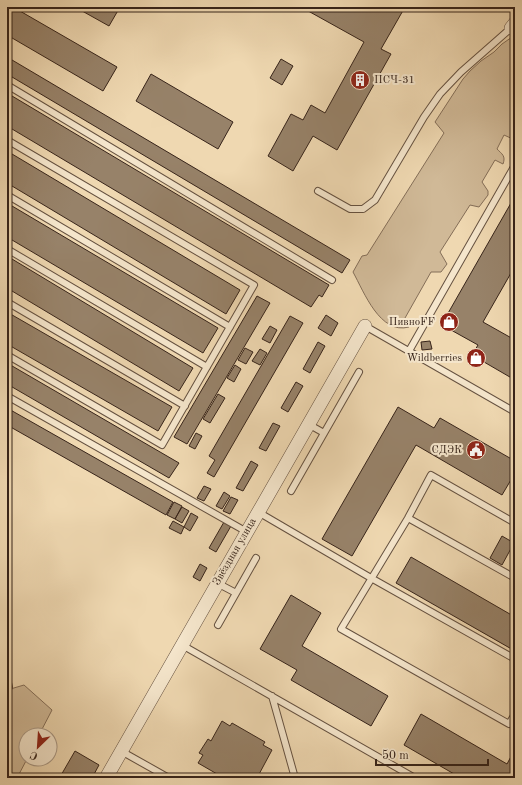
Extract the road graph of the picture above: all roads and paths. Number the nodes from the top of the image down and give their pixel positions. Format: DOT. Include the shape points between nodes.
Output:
graph roads {
  1 [pos="514,26"];
  2 [pos="7,85"];
  3 [pos="7,140"];
  4 [pos="515,165"];
  5 [pos="318,191"];
  6 [pos="7,195"];
  7 [pos="7,249"];
  8 [pos="332,280"];
  9 [pos="7,302"];
  10 [pos="365,326"];
  11 [pos="230,327"];
  12 [pos="409,350"];
  13 [pos="7,355"];
  14 [pos="207,367"];
  15 [pos="359,372"];
  16 [pos="7,396"];
  17 [pos="184,406"];
  18 [pos="515,412"];
  19 [pos="308,424"];
  20 [pos="324,433"];
  21 [pos="291,491"];
  22 [pos="258,512"];
  23 [pos="408,518"];
  24 [pos="515,523"];
  25 [pos="247,532"];
  26 [pos="256,558"];
  27 [pos="371,578"];
  28 [pos="515,578"];
  29 [pos="217,582"];
  30 [pos="236,593"];
  31 [pos="218,625"];
  32 [pos="182,644"];
  33 [pos="515,659"];
  34 [pos="7,678"];
  35 [pos="7,690"];
  36 [pos="272,696"];
  37 [pos="515,714"];
  38 [pos="121,751"];
  39 [pos="106,778"];
  40 [pos="169,778"];
  41 [pos="295,778"];
  42 [pos="415,778"];
  1 -- 5 [label="lane" via="440,94 375,200 363,209 350,209"];
  2 -- 8 [label="lane"];
  3 -- 11 [label="lane" via="254,285"];
  4 -- 12 [label="lane"];
  6 -- 11 [label="lane"];
  7 -- 14 [label="lane"];
  9 -- 17 [label="lane"];
  10 -- 12 [label="lane"];
  10 -- 19 [label="street, Звёздная улица"];
  11 -- 14 [label="lane"];
  12 -- 18 [label="lane"];
  13 -- 17 [label="lane" via="162,445"];
  14 -- 17 [label="lane"];
  15 -- 20 [label="lane"];
  16 -- 25 [label="lane"];
  19 -- 20 [label="lane"];
  19 -- 22 [label="street, Звёздная улица"];
  20 -- 21 [label="lane"];
  22 -- 25 [label="street, Звёздная улица"];
  22 -- 27 [label="lane"];
  23 -- 24 [label="lane" via="431,475"];
  23 -- 27 [label="lane"];
  23 -- 28 [label="lane"];
  25 -- 29 [label="street, Звёздная улица"];
  26 -- 30 [label="lane"];
  27 -- 33 [label="lane"];
  27 -- 37 [label="lane" via="341,629 509,724"];
  29 -- 30 [label="lane"];
  29 -- 32 [label="street, Звёздная улица"];
  30 -- 31 [label="lane"];
  32 -- 36 [label="lane"];
  32 -- 38 [label="street, Звёздная улица"];
  34 -- 35 [label="lane"];
  36 -- 41 [label="lane"];
  36 -- 42 [label="lane"];
  38 -- 39 [label="street, Звёздная улица"];
  38 -- 40 [label="lane"];
}
